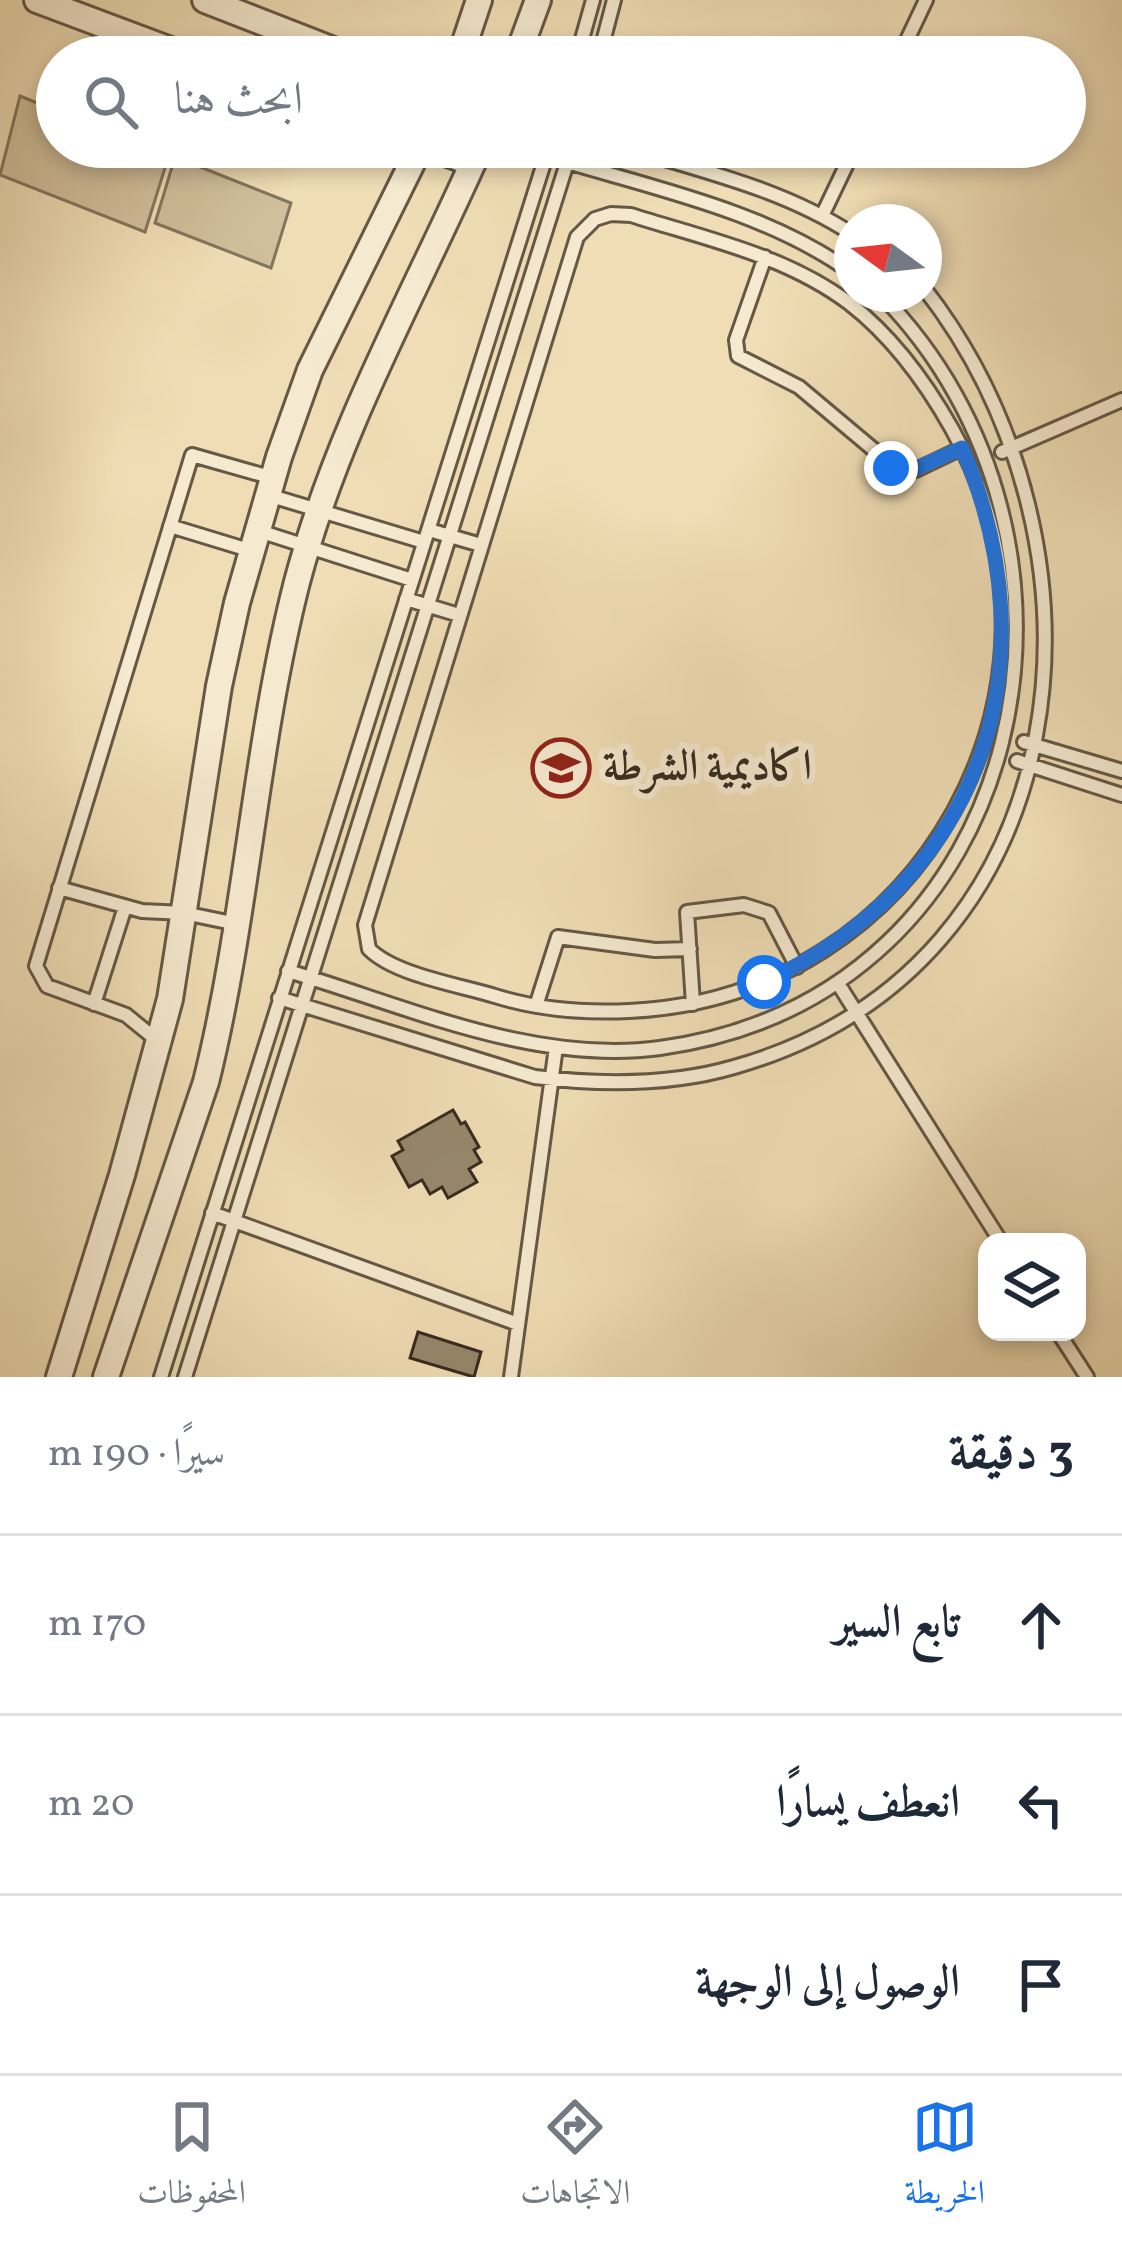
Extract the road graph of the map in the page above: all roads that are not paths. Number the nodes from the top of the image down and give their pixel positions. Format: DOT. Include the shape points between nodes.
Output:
graph roads {
  1 [pos="38,0"];
  2 [pos="205,0"];
  3 [pos="479,0"];
  4 [pos="538,0"];
  5 [pos="592,0"];
  6 [pos="614,0"];
  7 [pos="926,0"];
  8 [pos="133,36"];
  9 [pos="297,36"];
  10 [pos="467,36"];
  11 [pos="525,36"];
  12 [pos="583,36"];
  13 [pos="605,36"];
  14 [pos="909,36"];
  15 [pos="413,168"];
  16 [pos="470,168"];
  17 [pos="543,168"];
  18 [pos="565,168"];
  19 [pos="585,168"];
  20 [pos="692,168"];
  21 [pos="845,168"];
  22 [pos="822,216"];
  23 [pos="834,223"];
  24 [pos="765,257"];
  25 [pos="834,261"];
  26 [pos="942,305"];
  27 [pos="899,312"];
  28 [pos="998,378"];
  29 [pos="1122,400"];
  30 [pos="1027,434"];
  31 [pos="962,448"];
  32 [pos="1001,452"];
  33 [pos="1037,453"];
  34 [pos="270,486"];
  35 [pos="319,510"];
  36 [pos="170,526"];
  37 [pos="426,536"];
  38 [pos="450,536"];
  39 [pos="255,541"];
  40 [pos="481,545"];
  41 [pos="308,547"];
  42 [pos="412,580"];
  43 [pos="406,599"];
  44 [pos="428,605"];
  45 [pos="459,615"];
  46 [pos="1059,736"];
  47 [pos="1024,742"];
  48 [pos="1055,752"];
  49 [pos="1017,761"];
  50 [pos="1122,771"];
  51 [pos="1048,775"];
  52 [pos="1122,794"];
  53 [pos="993,819"];
  54 [pos="982,837"];
  55 [pos="1016,844"];
  56 [pos="59,888"];
  57 [pos="124,907"];
  58 [pos="184,913"];
  59 [pos="238,925"];
  60 [pos="690,949"];
  61 [pos="796,967"];
  62 [pos="288,971"];
  63 [pos="310,977"];
  64 [pos="839,985"];
  65 [pos="279,998"];
  66 [pos="94,1004"];
  67 [pos="693,1004"];
  68 [pos="301,1005"];
  69 [pos="536,1006"];
  70 [pos="856,1012"];
  71 [pos="159,1042"];
  72 [pos="556,1047"];
  73 [pos="551,1079"];
  74 [pos="212,1213"];
  75 [pos="233,1221"];
  76 [pos="995,1233"];
  77 [pos="518,1324"];
  78 [pos="1064,1341"];
  79 [pos="59,1377"];
  80 [pos="106,1377"];
  81 [pos="161,1377"];
  82 [pos="185,1377"];
  83 [pos="511,1377"];
  84 [pos="1087,1377"];
  1 -- 8 [label="street"];
  2 -- 9 [label="street"];
  3 -- 10 [label="street"];
  4 -- 11 [label="street"];
  5 -- 12 [label="lane"];
  6 -- 13 [label="lane"];
  7 -- 14 [label="lane"];
  15 -- 34 [label="street" via="310,370"];
  16 -- 35 [label="street" via="379,355"];
  17 -- 37 [label="lane"];
  18 -- 38 [label="lane"];
  19 -- 25 [label="lane" via="771,229"];
  20 -- 22 [label="lane"];
  21 -- 22 [label="lane"];
  22 -- 23 [label="lane"];
  24 -- 31 [label="lane" via="816,281 879,330 914,367"];
  24 -- 31 [label="lane" via="736,340 738,356 799,387 898,471"];
  24 -- 40 [label="lane" via="631,215 584,226"];
  26 -- 28 [label="lane"];
  27 -- 32 [label="lane" via="957,376"];
  29 -- 30 [label="lane"];
  30 -- 32 [label="lane"];
  30 -- 33 [label="lane"];
  31 -- 61 [label="lane" via="982,496 1004,602 992,720 952,815 908,879"];
  32 -- 47 [label="lane" via="1034,552 1040,599"];
  34 -- 35 [label="lane"];
  34 -- 36 [label="lane" via="192,454"];
  34 -- 39 [label="street"];
  35 -- 37 [label="lane"];
  35 -- 41 [label="street"];
  36 -- 39 [label="lane"];
  36 -- 56 [label="lane"];
  37 -- 38 [label="lane"];
  37 -- 42 [label="lane"];
  38 -- 40 [label="lane"];
  38 -- 44 [label="lane"];
  39 -- 41 [label="lane"];
  39 -- 58 [label="street" via="219,686"];
  40 -- 45 [label="lane"];
  41 -- 42 [label="lane"];
  41 -- 59 [label="street" via="280,664"];
  42 -- 43 [label="lane"];
  43 -- 44 [label="lane"];
  43 -- 62 [label="lane"];
  44 -- 45 [label="lane"];
  44 -- 63 [label="lane"];
  45 -- 69 [label="lane" via="366,939 393,965"];
  46 -- 48 [label="lane"];
  47 -- 48 [label="lane"];
  47 -- 49 [label="lane"];
  48 -- 50 [label="lane"];
  48 -- 51 [label="lane"];
  49 -- 51 [label="lane"];
  49 -- 53 [label="lane"];
  51 -- 52 [label="lane"];
  54 -- 64 [label="lane" via="910,930"];
  55 -- 70 [label="lane" via="949,938"];
  56 -- 57 [label="lane"];
  56 -- 66 [label="lane" via="35,966 47,986"];
  57 -- 58 [label="lane"];
  57 -- 66 [label="lane"];
  58 -- 59 [label="lane"];
  58 -- 71 [label="street"];
  59 -- 80 [label="street" via="206,1082"];
  60 -- 61 [label="lane" via="687,912 744,905 769,913"];
  60 -- 67 [label="lane"];
  60 -- 69 [label="lane" via="558,937"];
  61 -- 67 [label="lane"];
  62 -- 63 [label="lane"];
  62 -- 65 [label="lane"];
  63 -- 68 [label="lane"];
  63 -- 72 [label="lane"];
  64 -- 70 [label="lane"];
  64 -- 72 [label="lane" via="763,1024 711,1038 618,1051"];
  65 -- 68 [label="lane"];
  65 -- 74 [label="lane"];
  66 -- 71 [label="lane" via="126,1015"];
  67 -- 69 [label="lane" via="595,1012"];
  68 -- 73 [label="lane"];
  68 -- 75 [label="lane"];
  70 -- 73 [label="lane" via="733,1068 659,1081"];
  70 -- 76 [label="lane"];
  71 -- 79 [label="street"];
  72 -- 73 [label="lane"];
  73 -- 77 [label="lane"];
  74 -- 75 [label="lane"];
  74 -- 81 [label="lane"];
  75 -- 77 [label="lane"];
  75 -- 82 [label="lane"];
  77 -- 83 [label="lane"];
  78 -- 84 [label="lane"];
}
